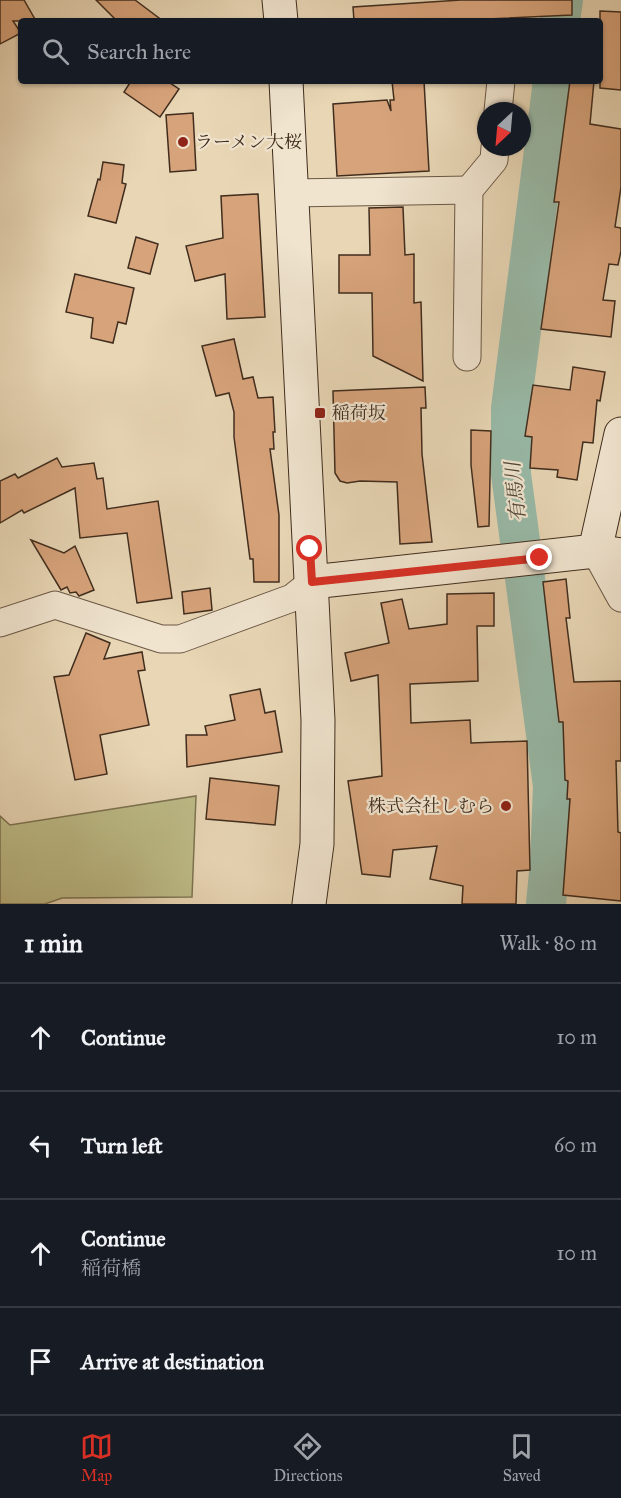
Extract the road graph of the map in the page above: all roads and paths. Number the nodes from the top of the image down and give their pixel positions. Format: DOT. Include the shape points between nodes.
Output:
graph roads {
  1 [pos="279,0"];
  2 [pos="281,18"];
  3 [pos="286,84"];
  4 [pos="501,84"];
  5 [pos="499,102"];
  6 [pos="494,156"];
  7 [pos="469,189"];
  8 [pos="292,193"];
  9 [pos="467,357"];
  10 [pos="621,434"];
  11 [pos="608,553"];
  12 [pos="312,582"];
  13 [pos="621,598"];
  14 [pos="0,623"];
  15 [pos="309,904"];
  1 -- 2 [label="street"];
  3 -- 8 [label="street"];
  4 -- 5 [label="street"];
  6 -- 7 [label="street"];
  7 -- 8 [label="street"];
  7 -- 9 [label="street"];
  8 -- 12 [label="street"];
  10 -- 11 [label="street"];
  11 -- 12 [label="street"];
  11 -- 13 [label="street"];
  12 -- 14 [label="street" via="292,598 180,639 161,639 55,605"];
  12 -- 15 [label="street" via="318,791 317,844"];
}
